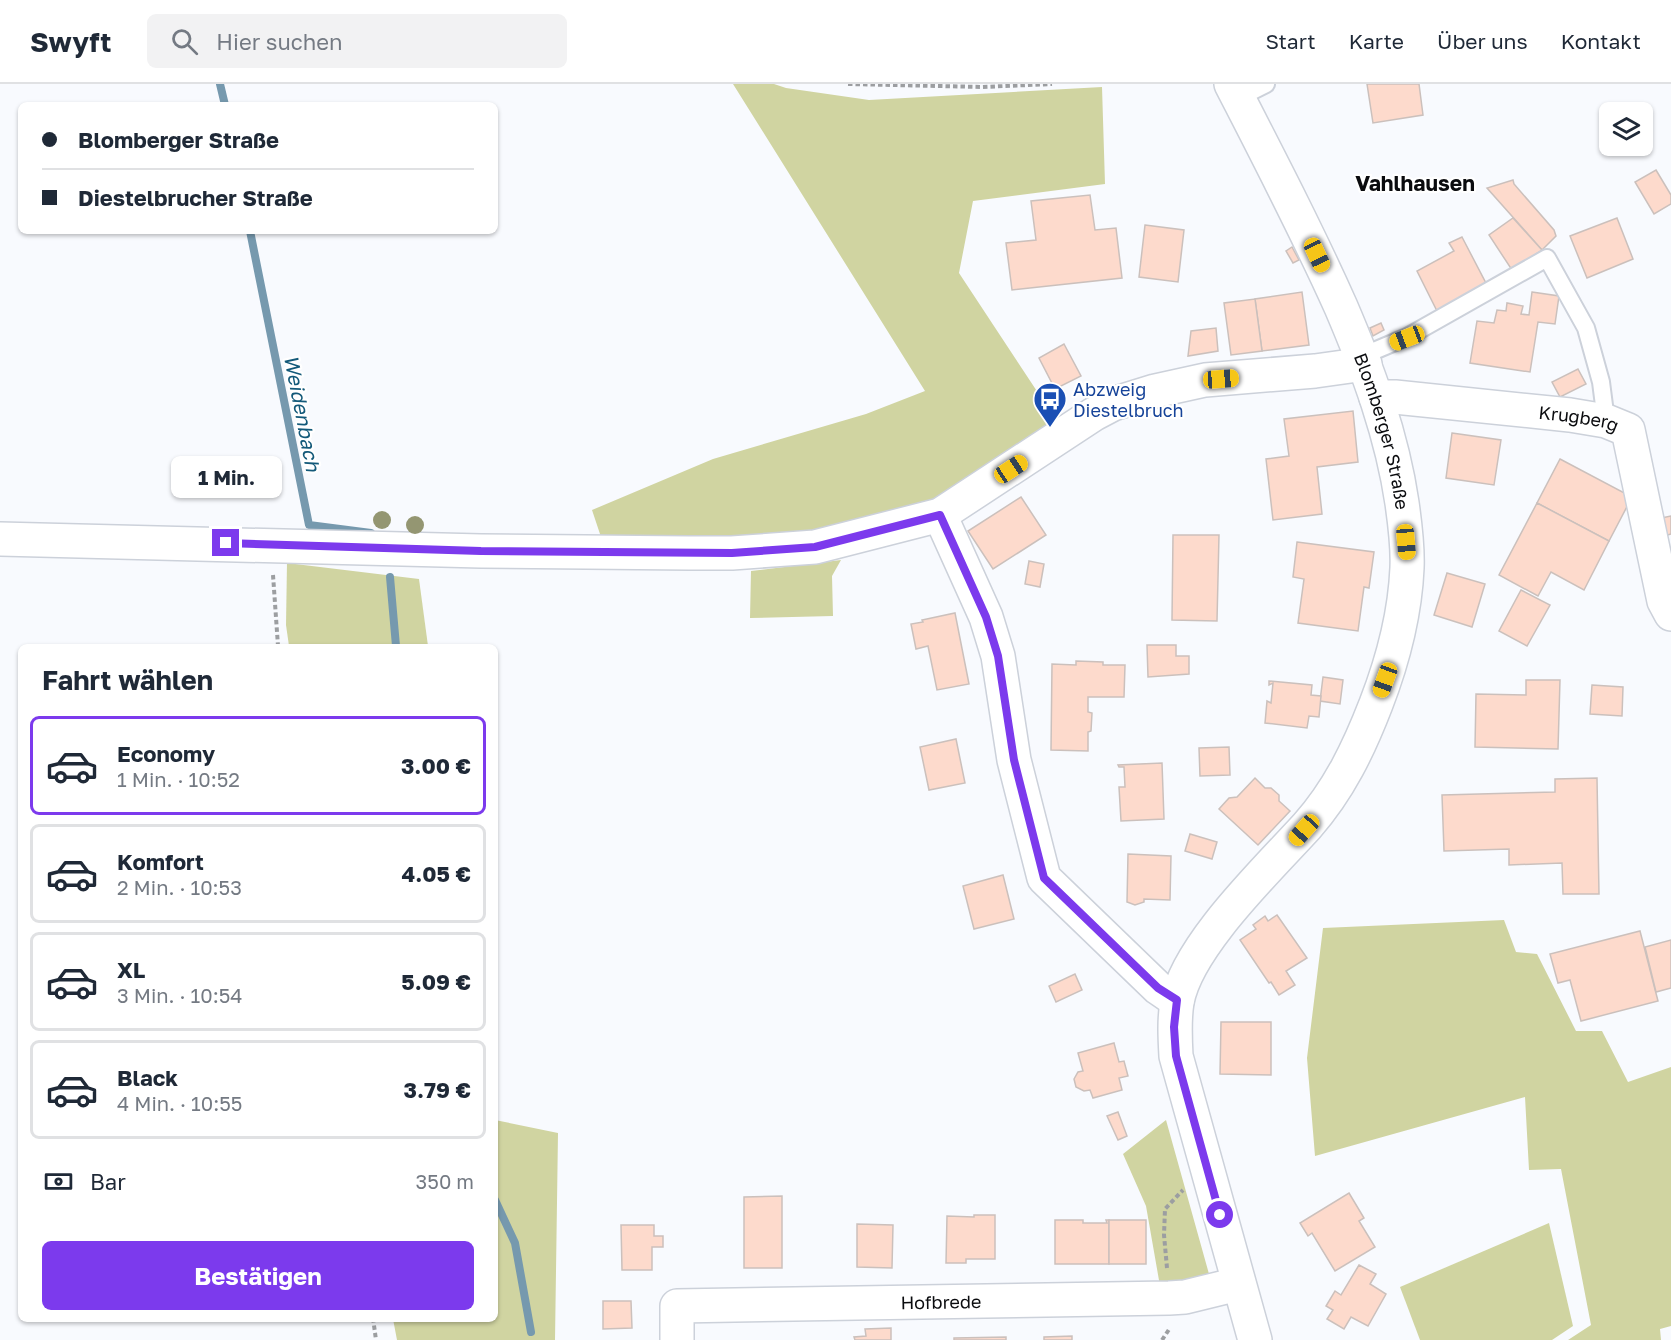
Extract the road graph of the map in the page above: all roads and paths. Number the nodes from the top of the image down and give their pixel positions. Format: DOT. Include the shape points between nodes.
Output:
graph roads {
  1 [pos="848,84"];
  2 [pos="1052,84"];
  3 [pos="1245,89"];
  4 [pos="1364,360"];
  5 [pos="1376,397"];
  6 [pos="1606,421"];
  7 [pos="940,515"];
  8 [pos="0,539"];
  9 [pos="271,544"];
  10 [pos="1671,614"];
  11 [pos="278,644"];
  12 [pos="1177,1000"];
  13 [pos="1190,1183"];
  14 [pos="1238,1284"];
  15 [pos="1169,1298"];
  16 [pos="374,1322"];
  17 [pos="376,1340"];
  18 [pos="677,1340"];
  19 [pos="1254,1340"];
  1 -- 2 [label="path"];
  3 -- 4 [label="street, Blomberger Straße"];
  4 -- 5 [label="street, Blomberger Straße"];
  4 -- 6 [label="lane" via="1547,258 1586,328 1601,382"];
  4 -- 7 [label="street" via="1315,371 1205,380 1113,404"];
  5 -- 6 [label="street, Krugberg"];
  5 -- 12 [label="street, Blomberger Straße" via="1398,476 1407,564 1405,601 1385,680 1346,773 1319,813 1198,952"];
  6 -- 10 [label="street, Krugberg" via="1628,430 1664,601"];
  7 -- 9 [label="street" via="815,547 743,553"];
  7 -- 12 [label="street" via="986,617 998,656 1014,760 1044,878 1158,988"];
  8 -- 9 [label="street"];
  9 -- 11 [label="path"];
  12 -- 14 [label="street, Blomberger Straße" via="1176,1056"];
  13 -- 15 [label="path" via="1165,1209"];
  14 -- 15 [label="street, Hofbrede"];
  14 -- 19 [label="street, Blomberger Straße"];
  15 -- 18 [label="street, Hofbrede" via="678,1306"];
  16 -- 17 [label="path"];
}
